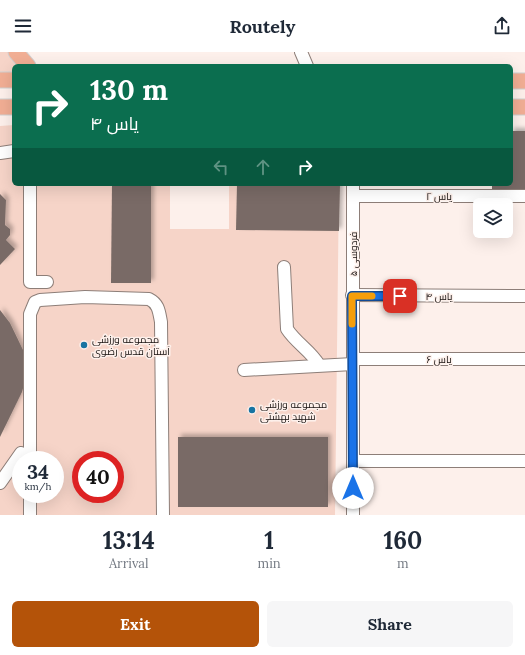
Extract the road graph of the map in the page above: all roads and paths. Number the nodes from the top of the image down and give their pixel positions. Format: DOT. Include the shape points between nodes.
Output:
graph roads {
  1 [pos="16,52"];
  2 [pos="301,52"];
  3 [pos="26,64"];
  4 [pos="306,64"];
  5 [pos="0,80"];
  6 [pos="12,80"];
  7 [pos="513,81"];
  8 [pos="525,81"];
  9 [pos="513,107"];
  10 [pos="525,107"];
  11 [pos="12,151"];
  12 [pos="0,153"];
  13 [pos="30,186"];
  14 [pos="37,186"];
  15 [pos="353,190"];
  16 [pos="525,196"];
  17 [pos="284,267"];
  18 [pos="352,296"];
  19 [pos="525,296"];
  20 [pos="525,359"];
  21 [pos="352,362"];
  22 [pos="319,365"];
  23 [pos="244,370"];
  24 [pos="26,451"];
  25 [pos="353,461"];
  26 [pos="525,461"];
  27 [pos="12,471"];
  28 [pos="0,483"];
  29 [pos="30,503"];
  30 [pos="30,515"];
  31 [pos="163,515"];
  32 [pos="353,515"];
  1 -- 3 [label="main road"];
  2 -- 4 [label="street"];
  5 -- 6 [label="main road"];
  7 -- 8 [label="main road"];
  9 -- 10 [label="main road"];
  11 -- 12 [label="street"];
  13 -- 14 [label="street" via="38,282"];
  15 -- 16 [label="street, یاس ۲"];
  15 -- 18 [label="street, فردوسی ۵"];
  17 -- 22 [label="street" via="287,329 314,356"];
  18 -- 19 [label="street, یاس ۴"];
  18 -- 21 [label="street, فردوسی ۵"];
  20 -- 21 [label="street, یاس ۶"];
  21 -- 22 [label="street, یاس ۶"];
  21 -- 25 [label="street, فردوسی ۵"];
  22 -- 23 [label="street, یاس ۶"];
  24 -- 31 [label="street" via="30,314 35,302 85,297 149,299 155,302 159,309 161,322"];
  25 -- 26 [label="street"];
  25 -- 32 [label="street, فردوسی ۵"];
  27 -- 28 [label="street"];
  29 -- 30 [label="street"];
}
